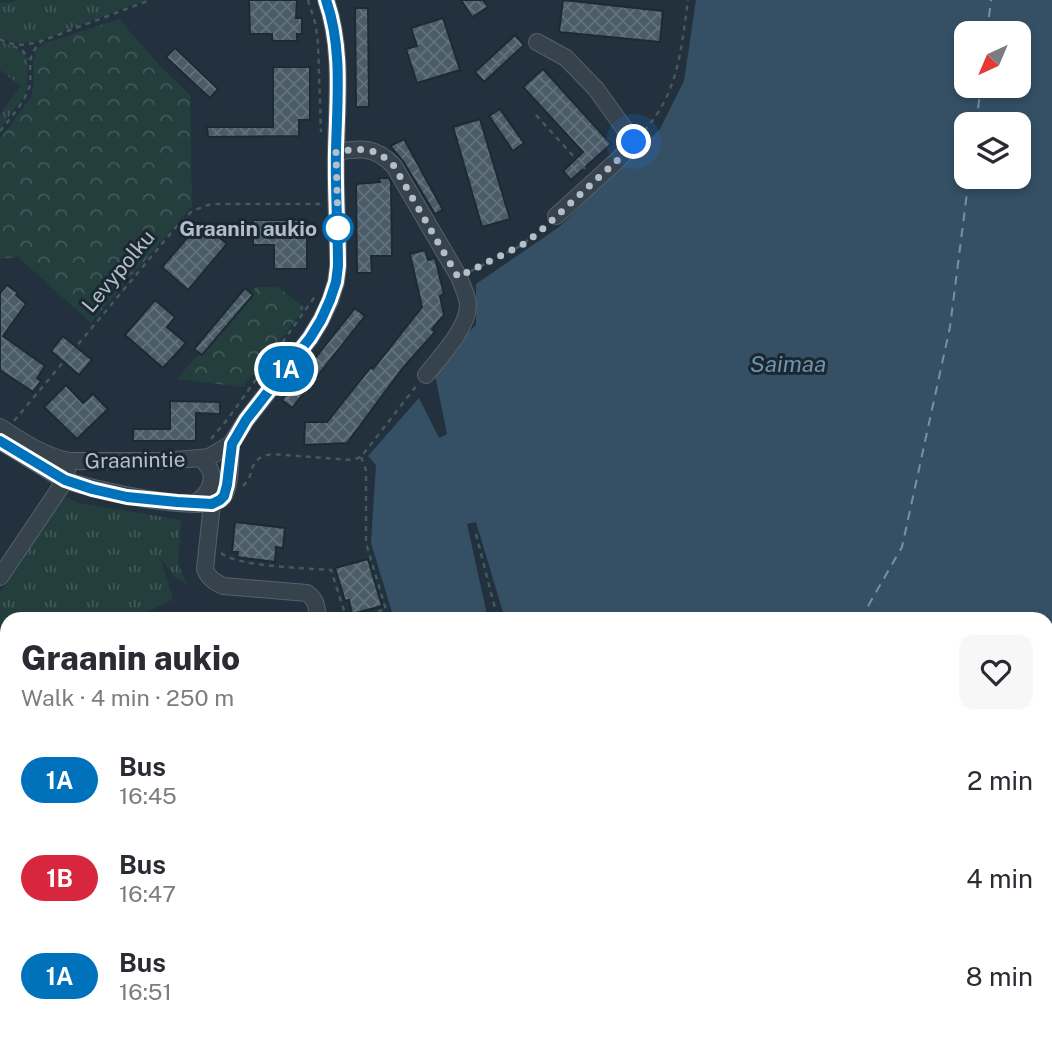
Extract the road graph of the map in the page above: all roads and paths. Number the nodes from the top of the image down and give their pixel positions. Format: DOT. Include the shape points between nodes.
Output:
graph roads {
  1 [pos="150,0"];
  2 [pos="308,0"];
  3 [pos="326,0"];
  4 [pos="688,0"];
  5 [pos="0,39"];
  6 [pos="42,41"];
  7 [pos="537,42"];
  8 [pos="10,44"];
  9 [pos="29,62"];
  10 [pos="536,115"];
  11 [pos="0,131"];
  12 [pos="321,141"];
  13 [pos="634,142"];
  14 [pos="336,152"];
  15 [pos="595,180"];
  16 [pos="321,211"];
  17 [pos="556,216"];
  18 [pos="458,277"];
  19 [pos="317,292"];
  20 [pos="426,375"];
  21 [pos="7,424"];
  22 [pos="210,439"];
  23 [pos="0,441"];
  24 [pos="232,444"];
  25 [pos="361,457"];
  26 [pos="200,458"];
  27 [pos="69,461"];
  28 [pos="65,480"];
  29 [pos="238,485"];
  30 [pos="195,503"];
  31 [pos="212,504"];
  32 [pos="476,534"];
  33 [pos="219,548"];
  34 [pos="0,577"];
  35 [pos="386,609"];
  36 [pos="317,612"];
  37 [pos="345,612"];
  38 [pos="376,612"];
  39 [pos="387,612"];
  40 [pos="496,612"];
  1 -- 6 [label="path"];
  2 -- 12 [label="path" via="318,44"];
  3 -- 14 [label="street" via="336,43"];
  4 -- 13 [label="path" via="678,69 668,95"];
  5 -- 8 [label="path"];
  6 -- 8 [label="path"];
  6 -- 9 [label="path"];
  7 -- 13 [label="street" via="566,58 596,89"];
  8 -- 9 [label="path" via="23,51"];
  9 -- 11 [label="path" via="26,94"];
  10 -- 15 [label="path"];
  13 -- 15 [label="street"];
  14 -- 18 [label="street" via="371,150 394,166"];
  14 -- 24 [label="street" via="338,266 330,300 310,338"];
  15 -- 17 [label="street"];
  16 -- 21 [label="path, Levypolku" via="321,204 211,204 192,211"];
  17 -- 18 [label="path" via="522,245"];
  18 -- 20 [label="street" via="467,296 467,315"];
  19 -- 22 [label="path"];
  20 -- 25 [label="path"];
  21 -- 27 [label="street, Graanintie" via="21,441"];
  23 -- 28 [label="street, Graanintie"];
  24 -- 26 [label="street, Graanintie"];
  24 -- 31 [label="street" via="224,496"];
  25 -- 29 [label="path" via="263,456 252,466 246,484"];
  25 -- 35 [label="path" via="366,470 366,543"];
  26 -- 27 [label="street, Graanintie"];
  26 -- 30 [label="street" via="212,480 204,497"];
  27 -- 28 [label="street"];
  28 -- 30 [label="street, Graanintie" via="127,497"];
  28 -- 34 [label="street"];
  30 -- 31 [label="street, Graanintie"];
  31 -- 36 [label="street" via="205,569 214,581 223,586 307,593"];
  32 -- 40 [label="path"];
  33 -- 37 [label="path" via="223,556 238,562 331,570"];
  35 -- 38 [label="path"];
  35 -- 39 [label="path"];
}
